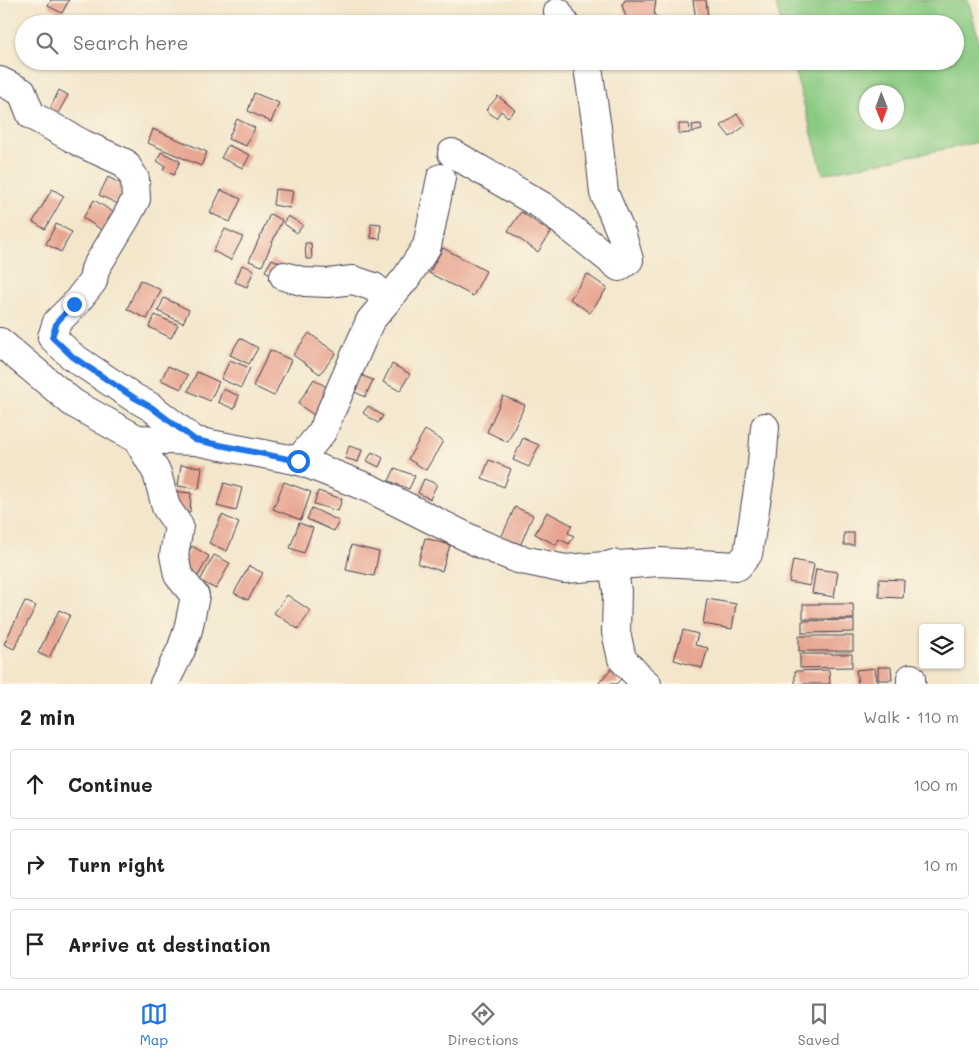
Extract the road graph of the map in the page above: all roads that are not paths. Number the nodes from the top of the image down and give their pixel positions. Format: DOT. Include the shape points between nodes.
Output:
graph roads {
  1 [pos="588,70"];
  2 [pos="0,81"];
  3 [pos="452,153"];
  4 [pos="441,178"];
  5 [pos="284,276"];
  6 [pos="387,300"];
  7 [pos="0,342"];
  8 [pos="765,427"];
  9 [pos="137,439"];
  10 [pos="195,440"];
  11 [pos="298,461"];
  12 [pos="613,564"];
  13 [pos="164,684"];
  14 [pos="647,684"];
  1 -- 3 [label="street" via="604,193 622,234 628,260 619,267 544,207"];
  2 -- 10 [label="street" via="22,92 31,115 125,164 134,179 136,198 126,218 95,269 92,281 57,322 52,337 73,357 151,407"];
  4 -- 6 [label="street" via="427,246"];
  5 -- 6 [label="street" via="305,282 353,280 374,287"];
  6 -- 11 [label="street" via="370,321 322,432"];
  7 -- 9 [label="street" via="73,403"];
  8 -- 12 [label="street" via="748,554 738,566 659,562"];
  9 -- 10 [label="street"];
  9 -- 13 [label="street" via="157,473 166,507 178,526 174,555 178,575 195,596 181,650"];
  10 -- 11 [label="street"];
  11 -- 12 [label="street" via="371,489 480,544 518,559 565,569"];
  12 -- 14 [label="street" via="617,591 616,632 622,659"];
}
